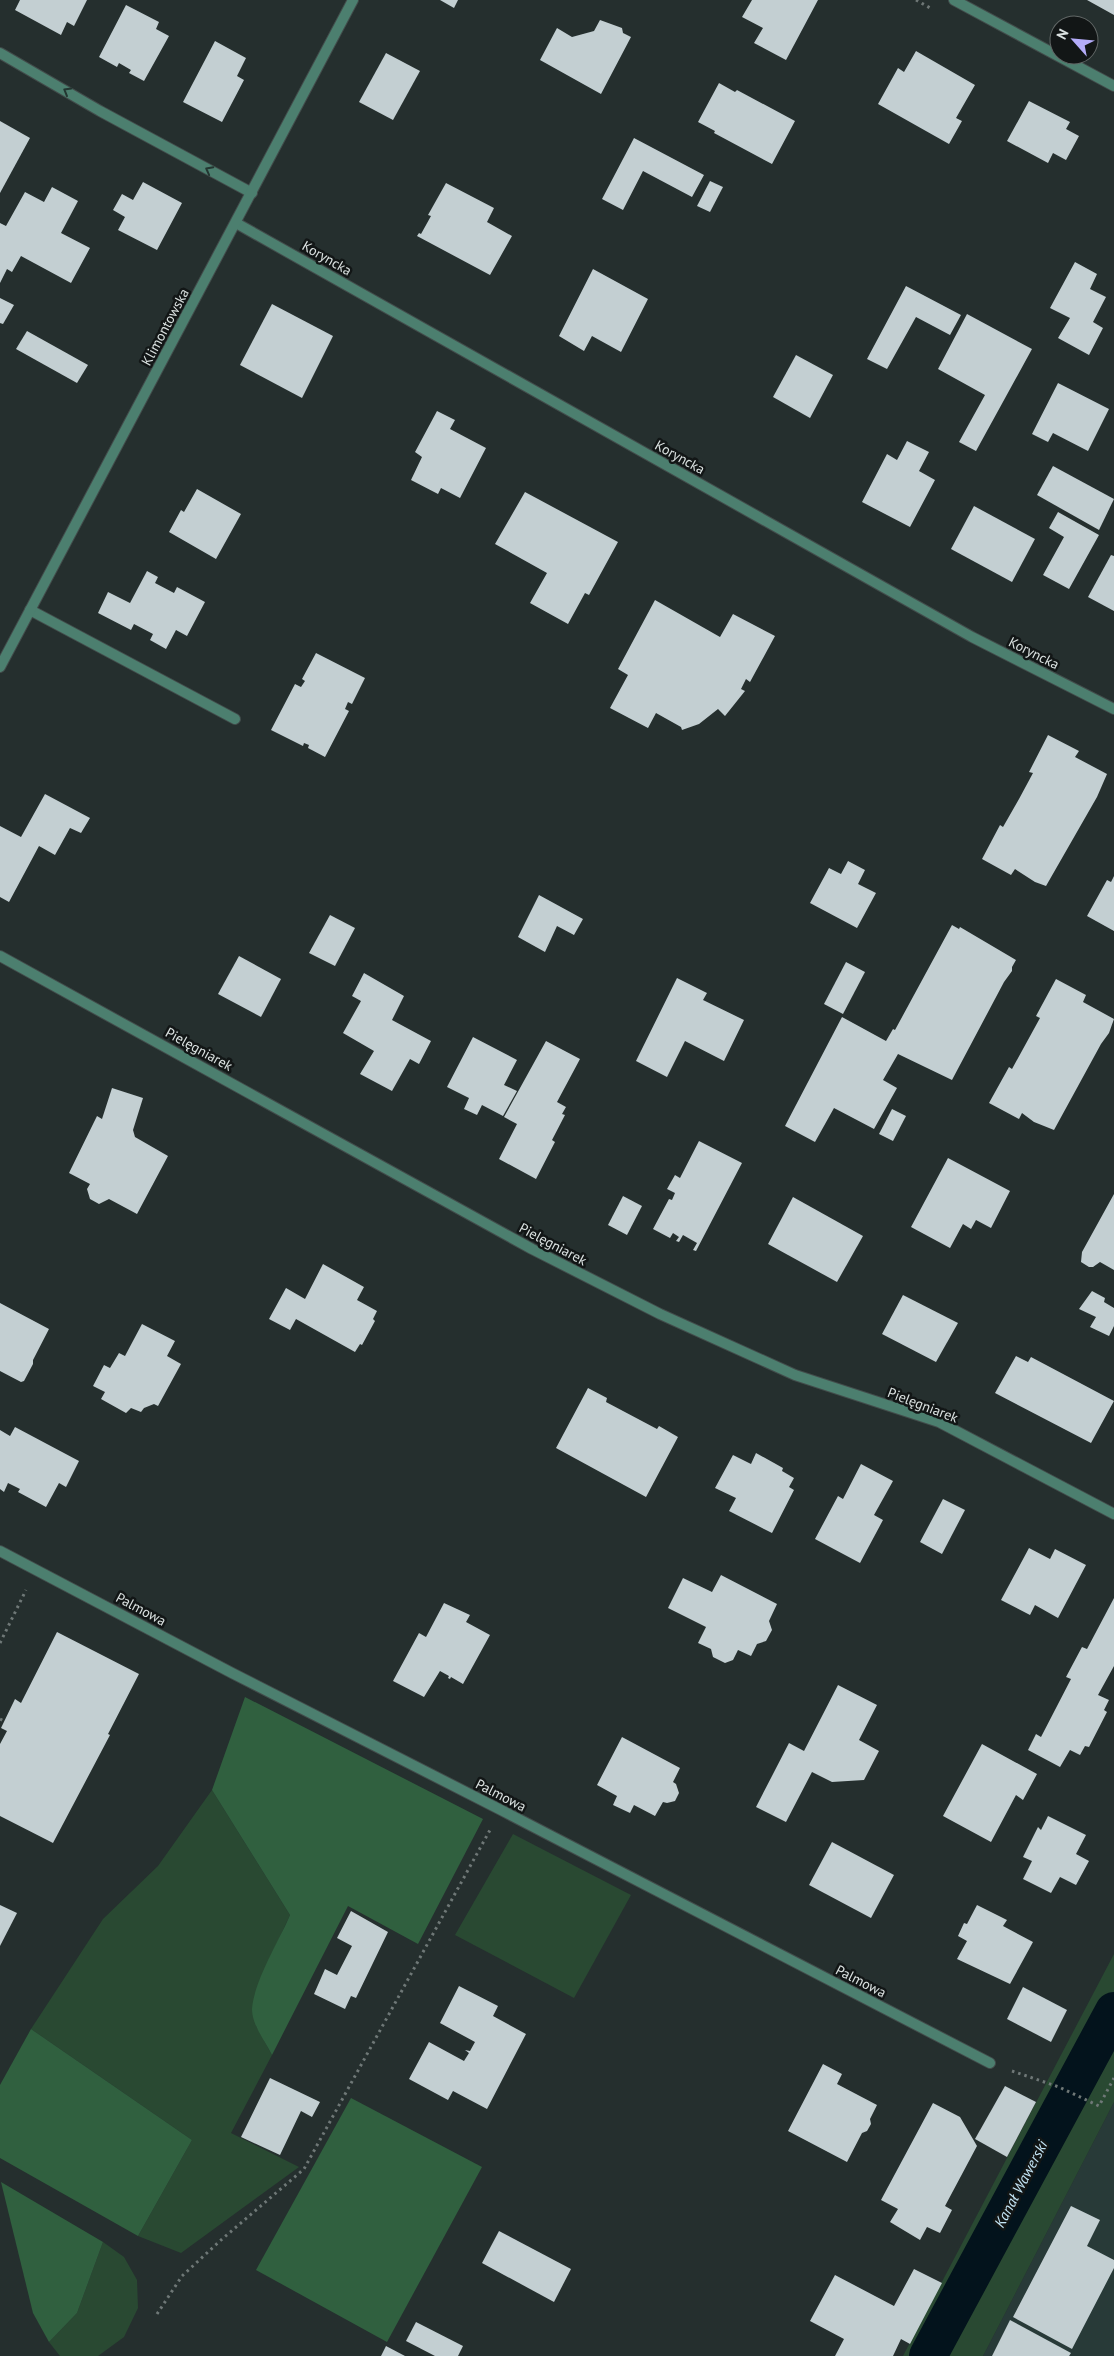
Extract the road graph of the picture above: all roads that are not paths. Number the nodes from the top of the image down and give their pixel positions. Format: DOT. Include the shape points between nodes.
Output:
graph roads {
  1 [pos="354,0"];
  2 [pos="954,0"];
  3 [pos="0,53"];
  4 [pos="1114,86"];
  5 [pos="252,193"];
  6 [pos="236,223"];
  7 [pos="30,610"];
  8 [pos="0,667"];
  9 [pos="1114,709"];
  10 [pos="235,719"];
  11 [pos="0,956"];
  12 [pos="1114,1514"];
  13 [pos="0,1551"];
  14 [pos="990,2063"];
  1 -- 5 [label="street, Klimontowska"];
  2 -- 4 [label="street"];
  5 -- 3 [label="street, one-way"];
  5 -- 6 [label="street, Klimontowska"];
  6 -- 7 [label="street, Klimontowska"];
  6 -- 9 [label="street, Koryncka" via="972,637"];
  7 -- 8 [label="street, Klimontowska"];
  7 -- 10 [label="street"];
  11 -- 12 [label="street, Pielęgniarek" via="532,1249 660,1314 795,1375 938,1422"];
  13 -- 14 [label="street, Palmowa"];
}
